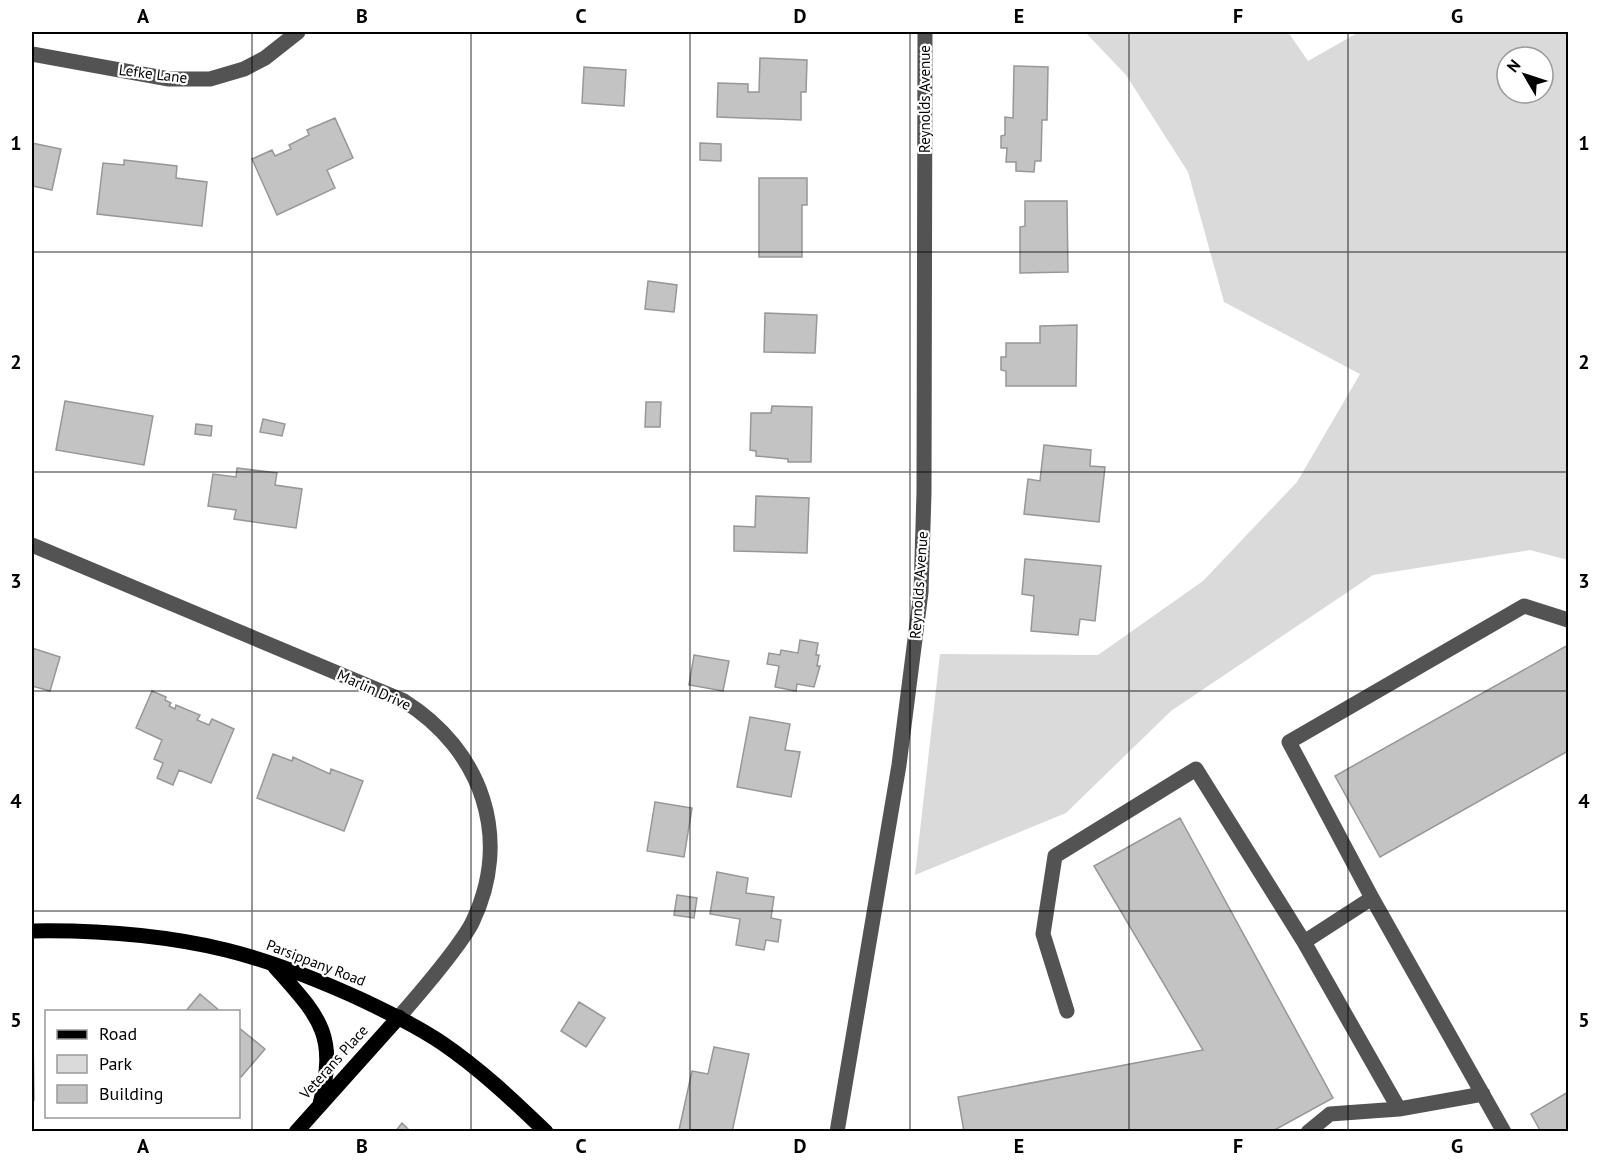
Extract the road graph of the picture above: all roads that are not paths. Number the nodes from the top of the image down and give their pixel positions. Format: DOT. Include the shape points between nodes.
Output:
graph roads {
  1 [pos="298,32"];
  2 [pos="925,32"];
  3 [pos="32,54"];
  4 [pos="32,545"];
  5 [pos="1569,620"];
  6 [pos="1372,897"];
  7 [pos="32,931"];
  8 [pos="1304,942"];
  9 [pos="273,964"];
  10 [pos="1067,1011"];
  11 [pos="399,1017"];
  12 [pos="1483,1094"];
  13 [pos="320,1104"];
  14 [pos="1399,1109"];
  15 [pos="296,1131"];
  16 [pos="546,1131"];
  17 [pos="837,1131"];
  18 [pos="1308,1131"];
  19 [pos="1504,1131"];
  1 -- 3 [label="street, Lefke Lane" via="265,58 210,79 169,79"];
  2 -- 17 [label="street, Reynolds Avenue" via="921,592 897,777"];
  4 -- 11 [label="street, Marlin Drive" via="404,701 421,711 462,754 473,771 486,809 490,868 486,888 471,925 437,974"];
  5 -- 6 [label="street" via="1524,606 1289,742"];
  6 -- 8 [label="street"];
  6 -- 12 [label="street"];
  7 -- 9 [label="main road, Parsippany Road" via="137,935 223,949"];
  8 -- 10 [label="street" via="1196,769 1055,856 1043,934"];
  8 -- 14 [label="street"];
  9 -- 11 [label="main road, Parsippany Road"];
  9 -- 13 [label="main road" via="309,1006 325,1035 327,1076"];
  11 -- 13 [label="main road, Veterans Place"];
  11 -- 16 [label="main road, Parsippany Road" via="489,1079"];
  12 -- 14 [label="street"];
  12 -- 19 [label="street"];
  13 -- 15 [label="main road, Veterans Place"];
  14 -- 18 [label="street" via="1330,1114"];
}
